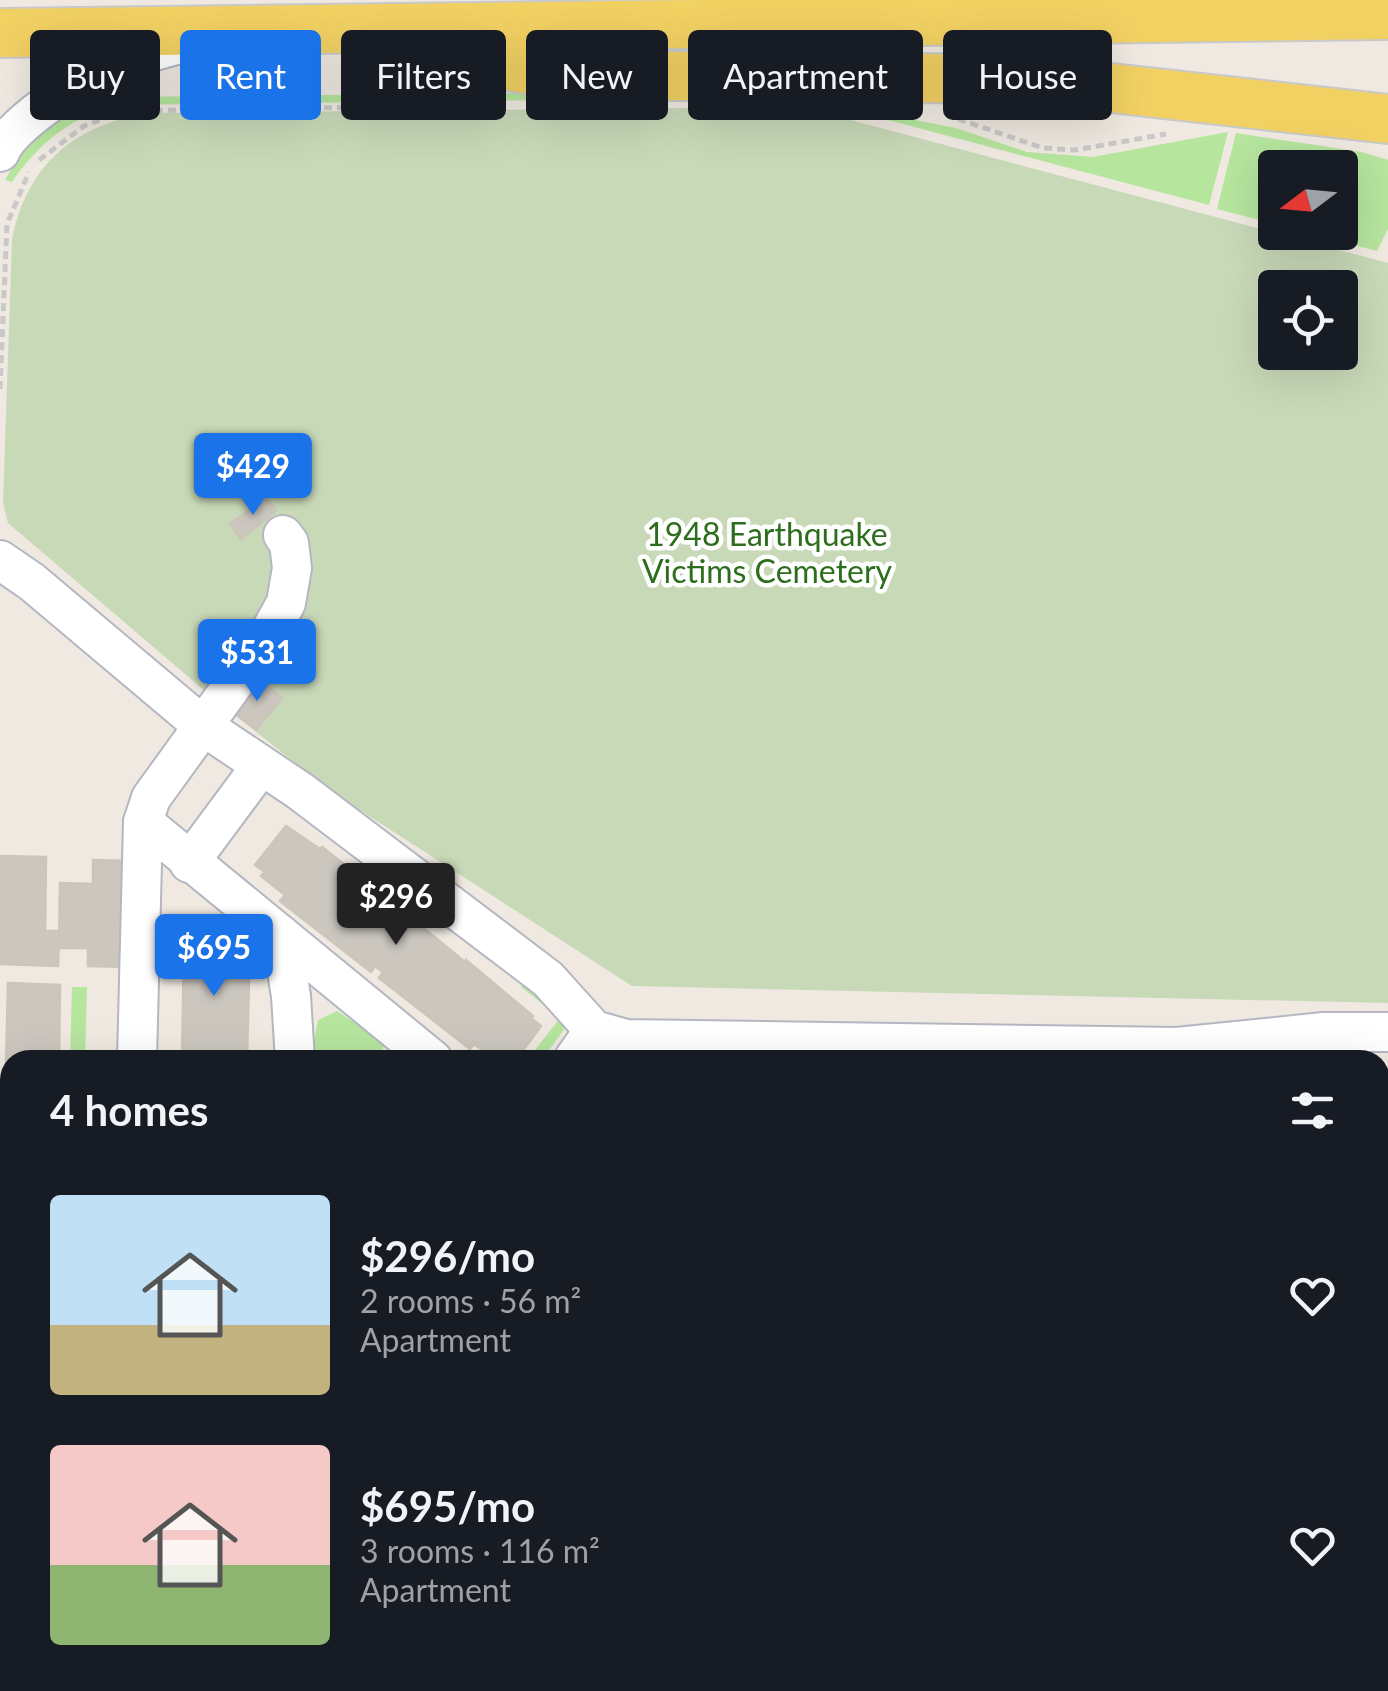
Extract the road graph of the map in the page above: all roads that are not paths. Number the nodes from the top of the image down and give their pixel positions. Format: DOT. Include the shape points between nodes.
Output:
graph roads {
  1 [pos="1388,15"];
  2 [pos="426,28"];
  3 [pos="236,30"];
  4 [pos="180,31"];
  5 [pos="0,33"];
  6 [pos="180,44"];
  7 [pos="1387,120"];
  8 [pos="0,152"];
  9 [pos="283,534"];
  10 [pos="0,560"];
  11 [pos="204,726"];
  12 [pos="261,766"];
  13 [pos="143,822"];
  14 [pos="189,863"];
  15 [pos="281,934"];
  16 [pos="1388,1032"];
  17 [pos="584,1045"];
  18 [pos="136,1050"];
  19 [pos="294,1050"];
  20 [pos="421,1050"];
  21 [pos="1030,1050"];
  22 [pos="1204,1050"];
  1 -- 2 [label="main road"];
  2 -- 3 [label="main road"];
  2 -- 7 [label="main road" via="503,65 560,75 1030,79"];
  4 -- 5 [label="main road"];
  6 -- 8 [label="street" via="102,70 36,114"];
  9 -- 11 [label="street" via="292,568 286,603"];
  10 -- 11 [label="street"];
  11 -- 12 [label="street"];
  11 -- 13 [label="street" via="152,798"];
  12 -- 14 [label="street"];
  12 -- 17 [label="street" via="548,979"];
  13 -- 14 [label="street"];
  13 -- 18 [label="street"];
  14 -- 15 [label="street"];
  15 -- 19 [label="street"];
  15 -- 20 [label="street"];
  16 -- 22 [label="street" via="1324,1032"];
  17 -- 21 [label="street" via="626,1039"];
}
